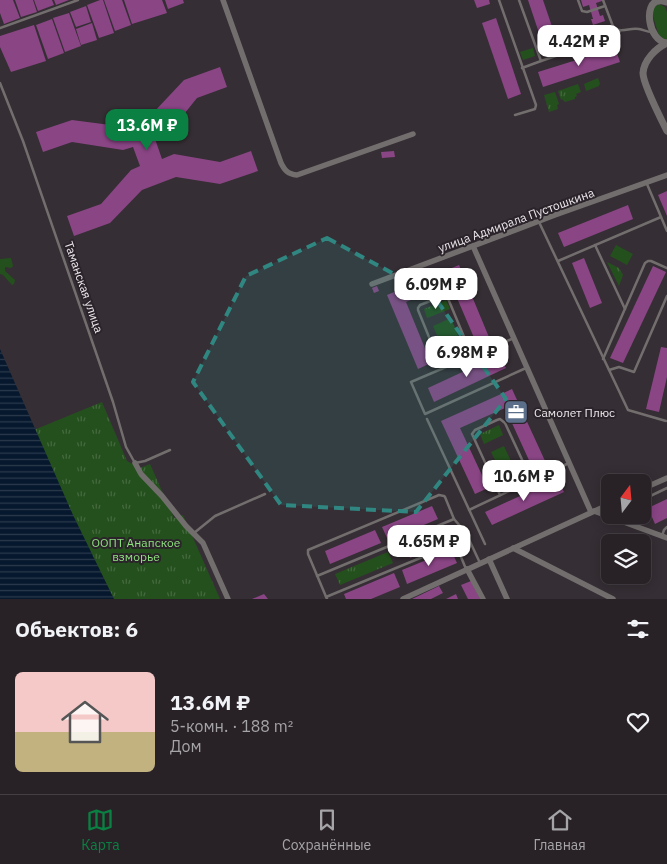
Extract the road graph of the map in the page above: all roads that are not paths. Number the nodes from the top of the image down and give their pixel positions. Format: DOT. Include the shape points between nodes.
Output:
graph roads {
  1 [pos="78,0"];
  2 [pos="223,0"];
  3 [pos="499,0"];
  4 [pos="520,0"];
  5 [pos="578,0"];
  6 [pos="603,0"];
  7 [pos="650,0"];
  8 [pos="667,1"];
  9 [pos="605,6"];
  10 [pos="650,9"];
  11 [pos="0,28"];
  12 [pos="620,31"];
  13 [pos="653,33"];
  14 [pos="667,43"];
  15 [pos="655,50"];
  16 [pos="541,62"];
  17 [pos="522,68"];
  18 [pos="0,83"];
  19 [pos="515,115"];
  20 [pos="667,132"];
  21 [pos="412,134"];
  22 [pos="667,175"];
  23 [pos="646,183"];
  24 [pos="661,217"];
  25 [pos="539,221"];
  26 [pos="667,230"];
  27 [pos="595,244"];
  28 [pos="472,246"];
  29 [pos="558,261"];
  30 [pos="667,268"];
  31 [pos="372,284"];
  32 [pos="667,296"];
  33 [pos="625,309"];
  34 [pos="514,338"];
  35 [pos="472,356"];
  36 [pos="604,359"];
  37 [pos="527,367"];
  38 [pos="442,369"];
  39 [pos="609,370"];
  40 [pos="427,420"];
  41 [pos="667,421"];
  42 [pos="170,450"];
  43 [pos="135,462"];
  44 [pos="569,463"];
  45 [pos="667,478"];
  46 [pos="532,481"];
  47 [pos="651,485"];
  48 [pos="667,488"];
  49 [pos="265,494"];
  50 [pos="500,495"];
  51 [pos="651,496"];
  52 [pos="601,508"];
  53 [pos="469,510"];
  54 [pos="592,512"];
  55 [pos="454,519"];
  56 [pos="633,526"];
  57 [pos="667,527"];
  58 [pos="461,528"];
  59 [pos="450,533"];
  60 [pos="193,534"];
  61 [pos="665,537"];
  62 [pos="485,544"];
  63 [pos="513,548"];
  64 [pos="489,559"];
  65 [pos="480,563"];
  66 [pos="466,569"];
  67 [pos="317,576"];
  68 [pos="327,598"];
  69 [pos="228,599"];
  70 [pos="403,599"];
  71 [pos="483,599"];
  72 [pos="507,599"];
  73 [pos="612,599"];
  1 -- 11 [label="lane"];
  2 -- 21 [label="street" via="286,171 297,174"];
  3 -- 17 [label="lane"];
  4 -- 16 [label="lane"];
  5 -- 9 [label="lane" via="582,11"];
  6 -- 9 [label="lane"];
  7 -- 10 [label="street"];
  8 -- 10 [label="street" via="660,0"];
  9 -- 12 [label="lane" via="614,29"];
  10 -- 13 [label="street"];
  12 -- 13 [label="lane" via="638,28"];
  12 -- 16 [label="lane" via="618,36"];
  13 -- 14 [label="street" via="657,39"];
  13 -- 15 [label="street"];
  14 -- 15 [label="street"];
  15 -- 20 [label="street" via="643,72 644,81"];
  16 -- 17 [label="lane"];
  17 -- 19 [label="lane" via="536,105 535,109"];
  18 -- 43 [label="lane, Таманская улица" via="126,446"];
  22 -- 23 [label="street, улица Адмирала Пустошкина"];
  23 -- 24 [label="lane"];
  23 -- 25 [label="street, улица Адмирала Пустошкина"];
  24 -- 26 [label="lane"];
  24 -- 27 [label="lane"];
  25 -- 28 [label="street, улица Адмирала Пустошкина"];
  25 -- 29 [label="lane"];
  27 -- 29 [label="lane"];
  27 -- 33 [label="lane"];
  28 -- 31 [label="street, улица Адмирала Пустошкина"];
  28 -- 34 [label="street"];
  29 -- 36 [label="lane"];
  30 -- 33 [label="lane" via="646,261"];
  32 -- 39 [label="lane" via="634,372 619,367"];
  33 -- 36 [label="lane"];
  34 -- 35 [label="lane"];
  34 -- 37 [label="street"];
  35 -- 38 [label="lane"];
  35 -- 38 [label="lane" via="447,296 420,305 418,310"];
  36 -- 39 [label="lane"];
  37 -- 38 [label="lane" via="425,414 411,382"];
  37 -- 44 [label="street"];
  39 -- 41 [label="lane" via="628,410"];
  40 -- 53 [label="lane"];
  42 -- 43 [label="lane"];
  43 -- 60 [label="street" via="141,474"];
  44 -- 46 [label="lane"];
  44 -- 54 [label="street"];
  45 -- 47 [label="street"];
  46 -- 50 [label="lane"];
  46 -- 50 [label="lane" via="505,423 497,420 472,434"];
  48 -- 51 [label="lane"];
  49 -- 60 [label="lane" via="215,516"];
  50 -- 53 [label="lane"];
  52 -- 54 [label="street"];
  53 -- 62 [label="lane"];
  54 -- 56 [label="street"];
  54 -- 63 [label="street"];
  55 -- 58 [label="lane"];
  55 -- 67 [label="lane"];
  55 -- 67 [label="lane" via="441,494 376,521 308,550"];
  56 -- 61 [label="street"];
  57 -- 61 [label="lane"];
  58 -- 59 [label="lane"];
  58 -- 65 [label="lane"];
  60 -- 69 [label="street" via="204,543"];
  63 -- 64 [label="street"];
  63 -- 73 [label="street"];
  64 -- 65 [label="street"];
  64 -- 72 [label="street"];
  65 -- 66 [label="street"];
  66 -- 68 [label="lane" via="454,544"];
  66 -- 70 [label="street"];
  66 -- 71 [label="street"];
  67 -- 68 [label="lane"];
}
